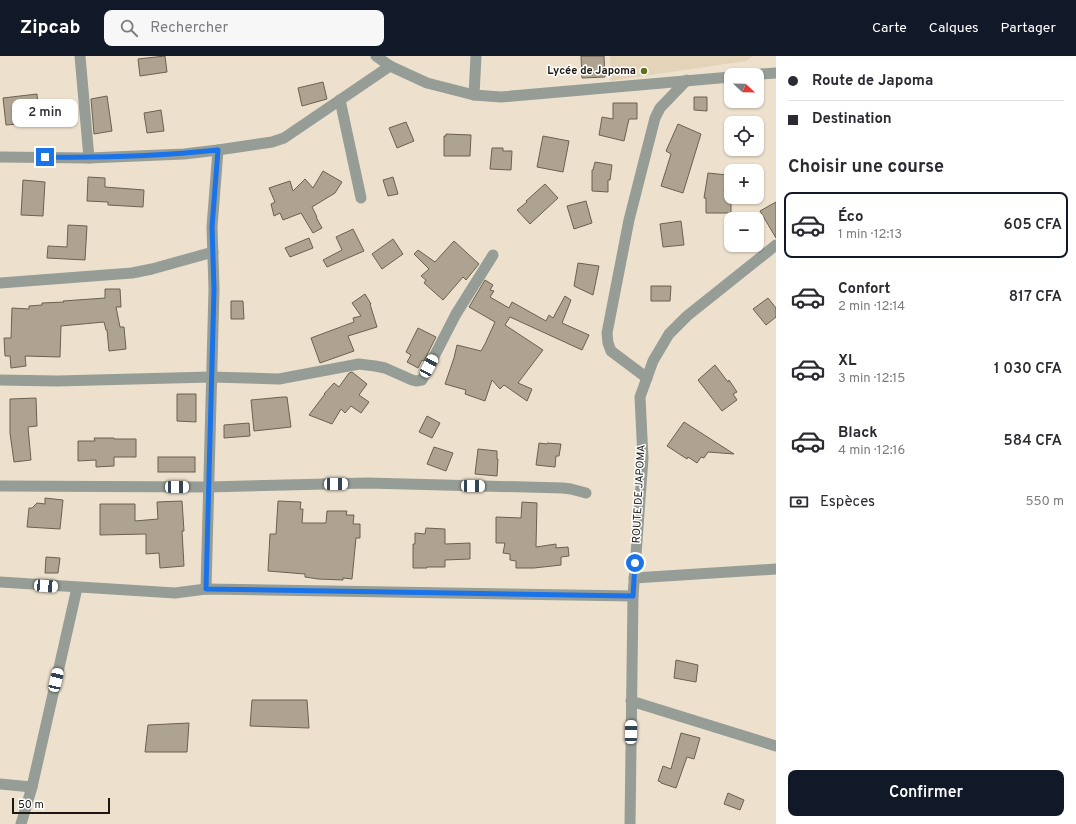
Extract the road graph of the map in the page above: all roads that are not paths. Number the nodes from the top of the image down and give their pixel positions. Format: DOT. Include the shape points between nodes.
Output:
graph roads {
  1 [pos="80,56"];
  2 [pos="376,56"];
  3 [pos="476,56"];
  4 [pos="390,66"];
  5 [pos="776,73"];
  6 [pos="764,74"];
  7 [pos="724,77"];
  8 [pos="687,80"];
  9 [pos="474,95"];
  10 [pos="340,100"];
  11 [pos="218,150"];
  12 [pos="0,157"];
  13 [pos="90,158"];
  14 [pos="361,198"];
  15 [pos="776,245"];
  16 [pos="213,252"];
  17 [pos="493,255"];
  18 [pos="0,283"];
  19 [pos="211,377"];
  20 [pos="647,378"];
  21 [pos="0,380"];
  22 [pos="0,486"];
  23 [pos="208,487"];
  24 [pos="586,493"];
  25 [pos="776,569"];
  26 [pos="634,578"];
  27 [pos="0,582"];
  28 [pos="77,588"];
  29 [pos="206,589"];
  30 [pos="633,596"];
  31 [pos="631,701"];
  32 [pos="776,746"];
  33 [pos="0,784"];
  34 [pos="32,786"];
  35 [pos="21,824"];
  36 [pos="630,824"];
  1 -- 13 [label="street"];
  2 -- 4 [label="street"];
  3 -- 9 [label="street"];
  4 -- 9 [label="street" via="427,83"];
  4 -- 10 [label="street"];
  5 -- 6 [label="street"];
  7 -- 8 [label="street"];
  8 -- 9 [label="street" via="501,97"];
  8 -- 20 [label="street" via="660,108 655,118 629,220 607,333 611,351"];
  10 -- 11 [label="street" via="284,138"];
  10 -- 14 [label="street"];
  11 -- 13 [label="street"];
  11 -- 16 [label="street" via="212,227"];
  12 -- 13 [label="street"];
  15 -- 20 [label="street, ROUTE DE JAPOMA" via="687,316 669,334 653,361"];
  16 -- 18 [label="street" via="132,273"];
  16 -- 19 [label="street"];
  17 -- 19 [label="street" via="456,314 422,380 412,380 380,367 360,364 279,379"];
  19 -- 21 [label="street"];
  19 -- 23 [label="street"];
  20 -- 26 [label="street, ROUTE DE JAPOMA" via="640,397 643,458"];
  22 -- 23 [label="street"];
  23 -- 24 [label="street" via="367,483 563,488"];
  23 -- 29 [label="street"];
  25 -- 26 [label="street"];
  26 -- 30 [label="street, ROUTE DE JAPOMA"];
  27 -- 28 [label="street"];
  28 -- 29 [label="street" via="175,593"];
  28 -- 34 [label="street"];
  29 -- 30 [label="street"];
  30 -- 31 [label="street, ROUTE DE JAPOMA"];
  31 -- 32 [label="street"];
  31 -- 36 [label="street, ROUTE DE JAPOMA"];
  33 -- 34 [label="street"];
  34 -- 35 [label="street"];
}
